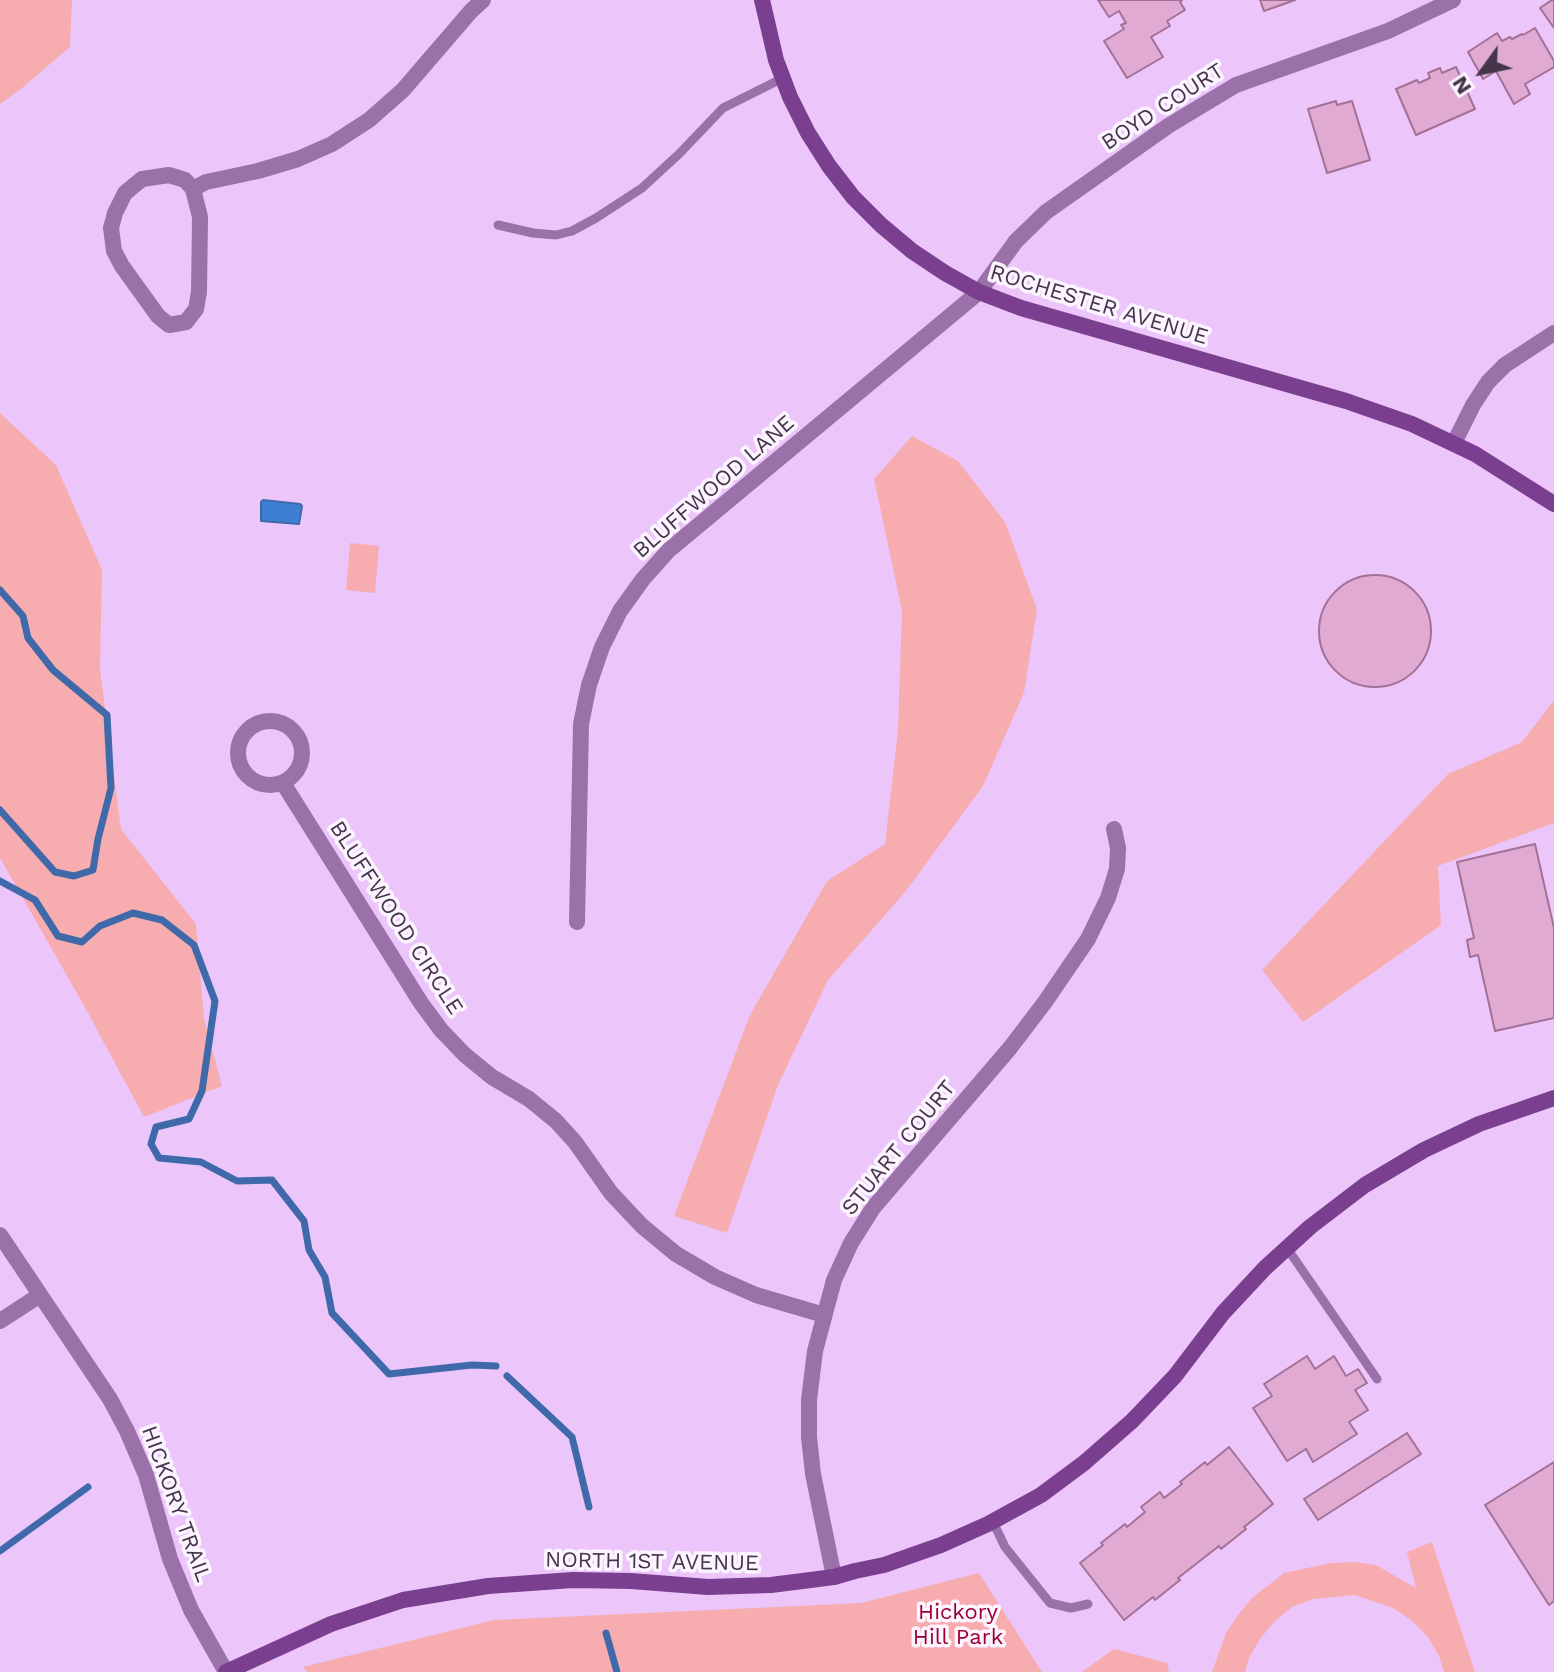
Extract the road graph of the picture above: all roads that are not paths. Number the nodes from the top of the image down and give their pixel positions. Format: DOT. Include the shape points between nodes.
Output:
graph roads {
  1 [pos="483,0"];
  2 [pos="762,0"];
  3 [pos="1453,0"];
  4 [pos="783,78"];
  5 [pos="193,189"];
  6 [pos="498,225"];
  7 [pos="979,292"];
  8 [pos="1554,333"];
  9 [pos="1454,443"];
  10 [pos="1554,504"];
  11 [pos="283,783"];
  12 [pos="1114,829"];
  13 [pos="577,922"];
  14 [pos="1554,1098"];
  15 [pos="0,1235"];
  16 [pos="1287,1248"];
  17 [pos="40,1295"];
  18 [pos="824,1315"];
  19 [pos="0,1321"];
  20 [pos="1377,1379"];
  21 [pos="993,1522"];
  22 [pos="834,1577"];
  23 [pos="1088,1604"];
  24 [pos="226,1672"];
  1 -- 5 [label="street" via="403,90 345,136 298,159"];
  2 -- 4 [label="main road, ROCHESTER AVENUE"];
  3 -- 7 [label="street, BOYD COURT" via="1388,31 1236,85 1181,118 1046,212 1016,241"];
  4 -- 6 [label="lane" via="723,108 642,188 572,231 556,235"];
  4 -- 7 [label="main road, ROCHESTER AVENUE" via="808,133 853,197 912,251"];
  5 -- 5 [label="street" via="169,175 142,179 125,193 111,228 122,266 169,325 186,322 196,309 200,217"];
  7 -- 9 [label="main road, ROCHESTER AVENUE" via="1346,401"];
  7 -- 13 [label="street, BLUFFWOOD LANE" via="669,550 620,611 593,672 581,724"];
  8 -- 9 [label="street" via="1488,382"];
  9 -- 10 [label="main road, ROCHESTER AVENUE"];
  11 -- 11 [label="street" via="302,760 300,740 277,721 256,724 241,739 243,771 261,784"];
  11 -- 18 [label="street, BLUFFWOOD CIRCLE" via="421,1003 465,1055 556,1121 611,1193 676,1254 756,1295"];
  12 -- 18 [label="street, STUART COURT" via="1117,869 1088,939 1010,1048 873,1208 834,1280"];
  14 -- 16 [label="main road, NORTH 1ST AVENUE" via="1424,1150 1365,1185"];
  15 -- 17 [label="street, HICKORY TRAIL"];
  16 -- 20 [label="lane"];
  16 -- 21 [label="main road, NORTH 1ST AVENUE" via="1223,1313 1132,1421 1041,1495"];
  17 -- 19 [label="street"];
  17 -- 24 [label="street, HICKORY TRAIL" via="127,1431 170,1559"];
  18 -- 22 [label="street, STUART COURT" via="815,1351 809,1437"];
  21 -- 22 [label="main road, NORTH 1ST AVENUE" via="884,1565"];
  21 -- 23 [label="lane" via="1005,1547 1050,1603 1071,1608"];
  22 -- 24 [label="main road, NORTH 1ST AVENUE" via="771,1585 573,1580 488,1586 403,1600 360,1614"];
}
